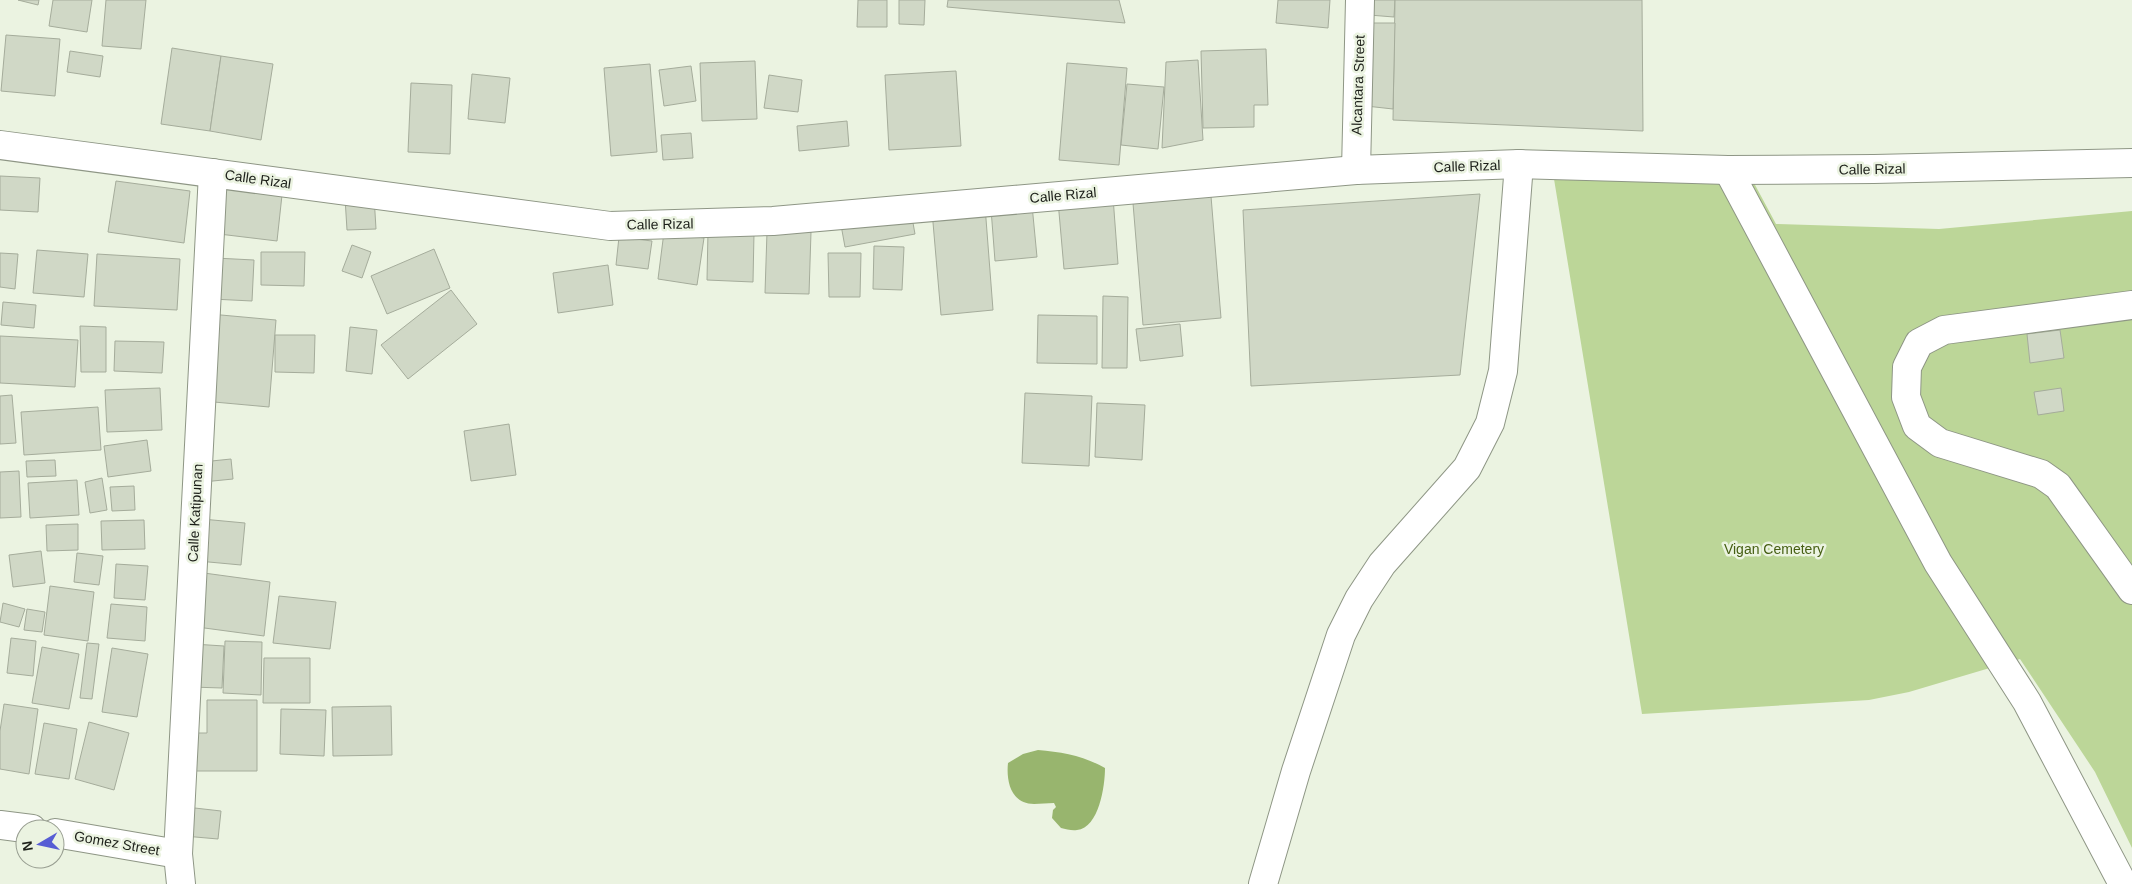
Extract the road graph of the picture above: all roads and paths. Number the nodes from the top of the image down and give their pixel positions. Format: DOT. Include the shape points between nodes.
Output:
graph roads {
  1 [pos="1360,0"];
  2 [pos="0,145"];
  3 [pos="2132,163"];
  4 [pos="1518,164"];
  5 [pos="1356,170"];
  6 [pos="1728,170"];
  7 [pos="213,173"];
  8 [pos="2132,305"];
  9 [pos="2132,590"];
  10 [pos="0,825"];
  11 [pos="15,827"];
  12 [pos="65,835"];
  13 [pos="178,854"];
  14 [pos="181,884"];
  15 [pos="1263,884"];
  16 [pos="2122,884"];
  1 -- 5 [label="main road, Alcantara Street"];
  2 -- 7 [label="main road, Calle Rizal"];
  3 -- 6 [label="main road, Calle Rizal"];
  4 -- 5 [label="main road, Calle Rizal"];
  4 -- 6 [label="main road, Calle Rizal"];
  4 -- 15 [label="main road" via="1503,371 1490,423 1467,468 1382,564 1355,606 1341,635 1296,770"];
  5 -- 7 [label="main road, Calle Rizal" via="773,222 610,226"];
  6 -- 16 [label="main road" via="1938,562 2027,702"];
  7 -- 13 [label="main road, Calle Katipunan"];
  8 -- 9 [label="main road" via="1944,330 1919,343 1907,366 1906,397 1917,426 1940,442 2041,474 2058,486"];
  10 -- 11 [label="main road"];
  12 -- 13 [label="main road, Gomez Street"];
  13 -- 14 [label="main road, Calle Katipunan"];
}
